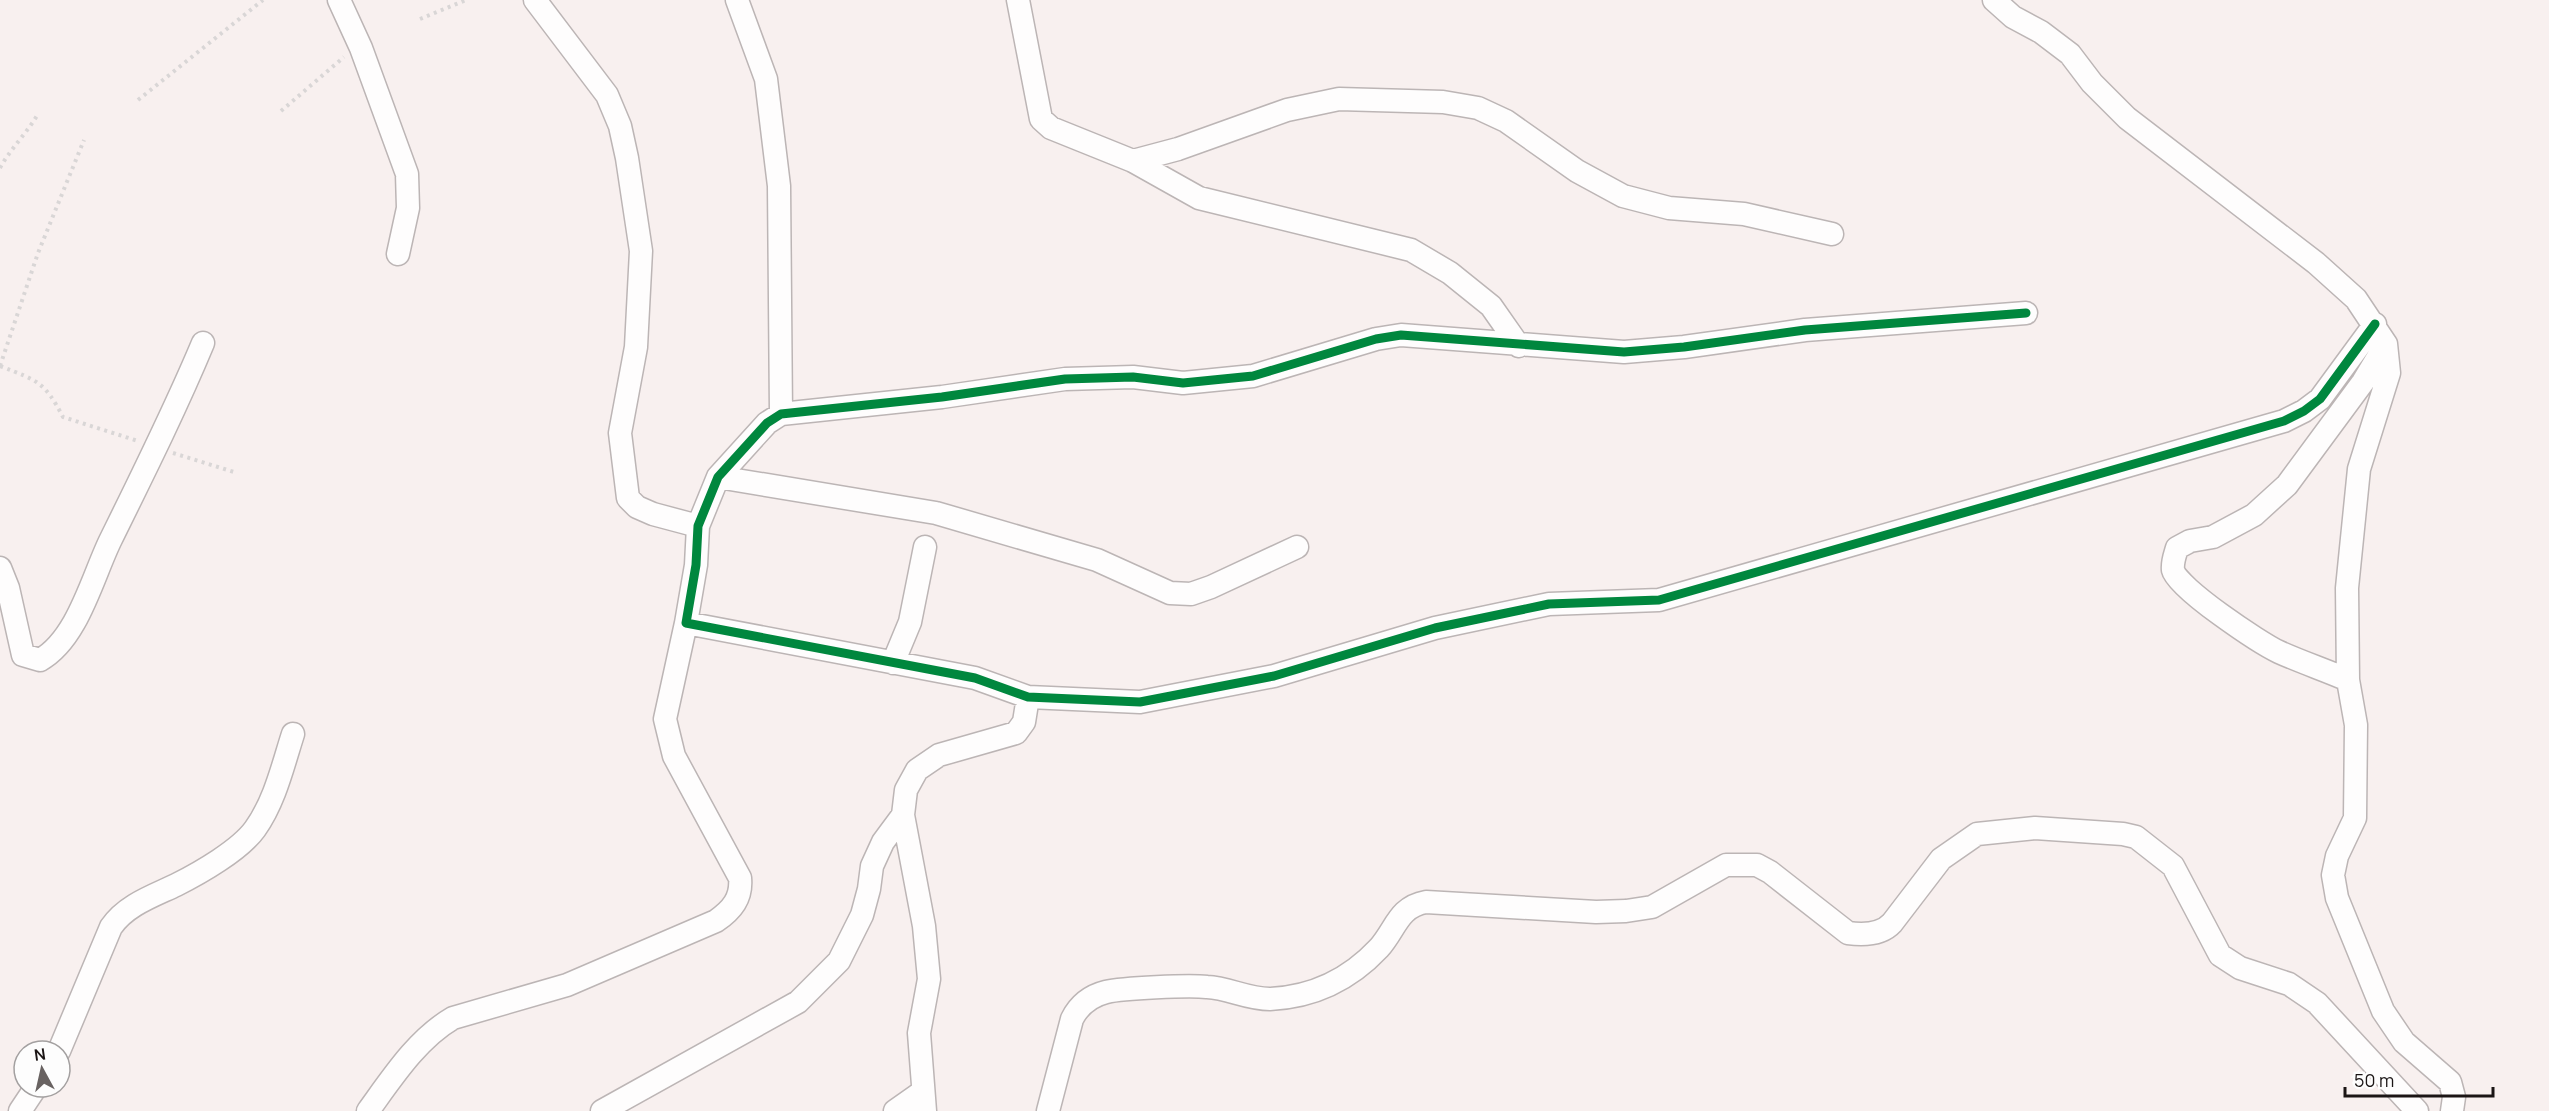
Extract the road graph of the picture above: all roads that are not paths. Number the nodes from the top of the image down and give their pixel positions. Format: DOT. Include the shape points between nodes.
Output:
graph roads {
  1 [pos="339,0"];
  2 [pos="536,0"];
  3 [pos="736,0"];
  4 [pos="1018,0"];
  5 [pos="1994,0"];
  6 [pos="1133,161"];
  7 [pos="1832,234"];
  8 [pos="398,254"];
  9 [pos="2026,312"];
  10 [pos="2375,324"];
  11 [pos="203,343"];
  12 [pos="2386,344"];
  13 [pos="1519,346"];
  14 [pos="782,414"];
  15 [pos="718,477"];
  16 [pos="698,526"];
  17 [pos="926,547"];
  18 [pos="1297,547"];
  19 [pos="0,568"];
  20 [pos="686,623"];
  21 [pos="893,663"];
  22 [pos="2348,680"];
  23 [pos="1028,697"];
  24 [pos="293,734"];
  25 [pos="903,815"];
  26 [pos="64,1039"];
  27 [pos="923,1101"];
  28 [pos="368,1111"];
  29 [pos="602,1111"];
  30 [pos="895,1111"];
  31 [pos="1048,1111"];
  32 [pos="2417,1111"];
  33 [pos="2452,1111"];
  1 -- 8 [label="street" via="361,48 407,174 408,208"];
  2 -- 16 [label="street" via="607,95 620,126 627,158 641,251 636,347 620,433 628,498 653,514"];
  3 -- 14 [label="street" via="766,79 779,186"];
  4 -- 6 [label="street" via="1041,119 1051,128"];
  5 -- 10 [label="street" via="2013,18 2041,32 2070,54 2127,118 2316,263 2356,299"];
  6 -- 7 [label="street" via="1287,110 1339,99 1443,102 1478,108 1506,121 1577,171 1623,196 1669,208 1744,214"];
  6 -- 13 [label="street" via="1199,198 1411,250 1450,273 1491,306"];
  9 -- 13 [label="street" via="1805,330 1624,352"];
  10 -- 12 [label="street"];
  10 -- 23 [label="street" via="2320,399 2284,421 1659,600 1549,604 1435,628 1274,676 1140,702"];
  11 -- 19 [label="street" via="158,448 77,616 54,650 40,660 23,655"];
  12 -- 22 [label="street" via="2389,373 2359,469 2348,588"];
  12 -- 22 [label="street" via="2363,382 2287,485 2254,515 2213,537 2177,548 2173,560 2173,572 2180,583 2239,626 2277,651"];
  13 -- 14 [label="street" via="1401,335 1253,376 1183,383 1133,377 1065,379"];
  14 -- 15 [label="street" via="767,423"];
  15 -- 16 [label="street"];
  15 -- 18 [label="street" via="936,513 1097,560 1170,593 1191,594 1212,587"];
  16 -- 20 [label="street"];
  17 -- 21 [label="street" via="910,622"];
  20 -- 21 [label="street"];
  20 -- 28 [label="street" via="665,719 667,736 740,878 733,907 716,921 567,985 453,1018 439,1026 398,1069"];
  21 -- 23 [label="street" via="975,678"];
  22 -- 33 [label="street" via="2356,725 2355,818 2337,856 2333,875 2337,898 2383,1011 2404,1042 2450,1082"];
  23 -- 25 [label="street" via="1024,722 1016,733 939,755 917,770 906,790"];
  24 -- 26 [label="street" via="275,788 255,830 190,878 118,917"];
  25 -- 27 [label="street" via="927,949 929,979 919,1033"];
  25 -- 29 [label="street" via="883,842 872,866 862,915 839,961 822,979 798,1002"];
  27 -- 30 [label="street"];
  31 -- 32 [label="street" via="1075,1013 1089,999 1107,992 1208,987 1270,999 1304,994 1332,985 1358,967 1381,946 1404,911 1415,904 1626,911 1652,907 1713,871 1742,863 1770,872 1848,933 1877,932 1887,929 1941,859 1967,839 1988,831 2035,828 2123,834 2136,837 2160,854 2173,866 2220,955 2240,969 2289,984 2317,1003"];
}
